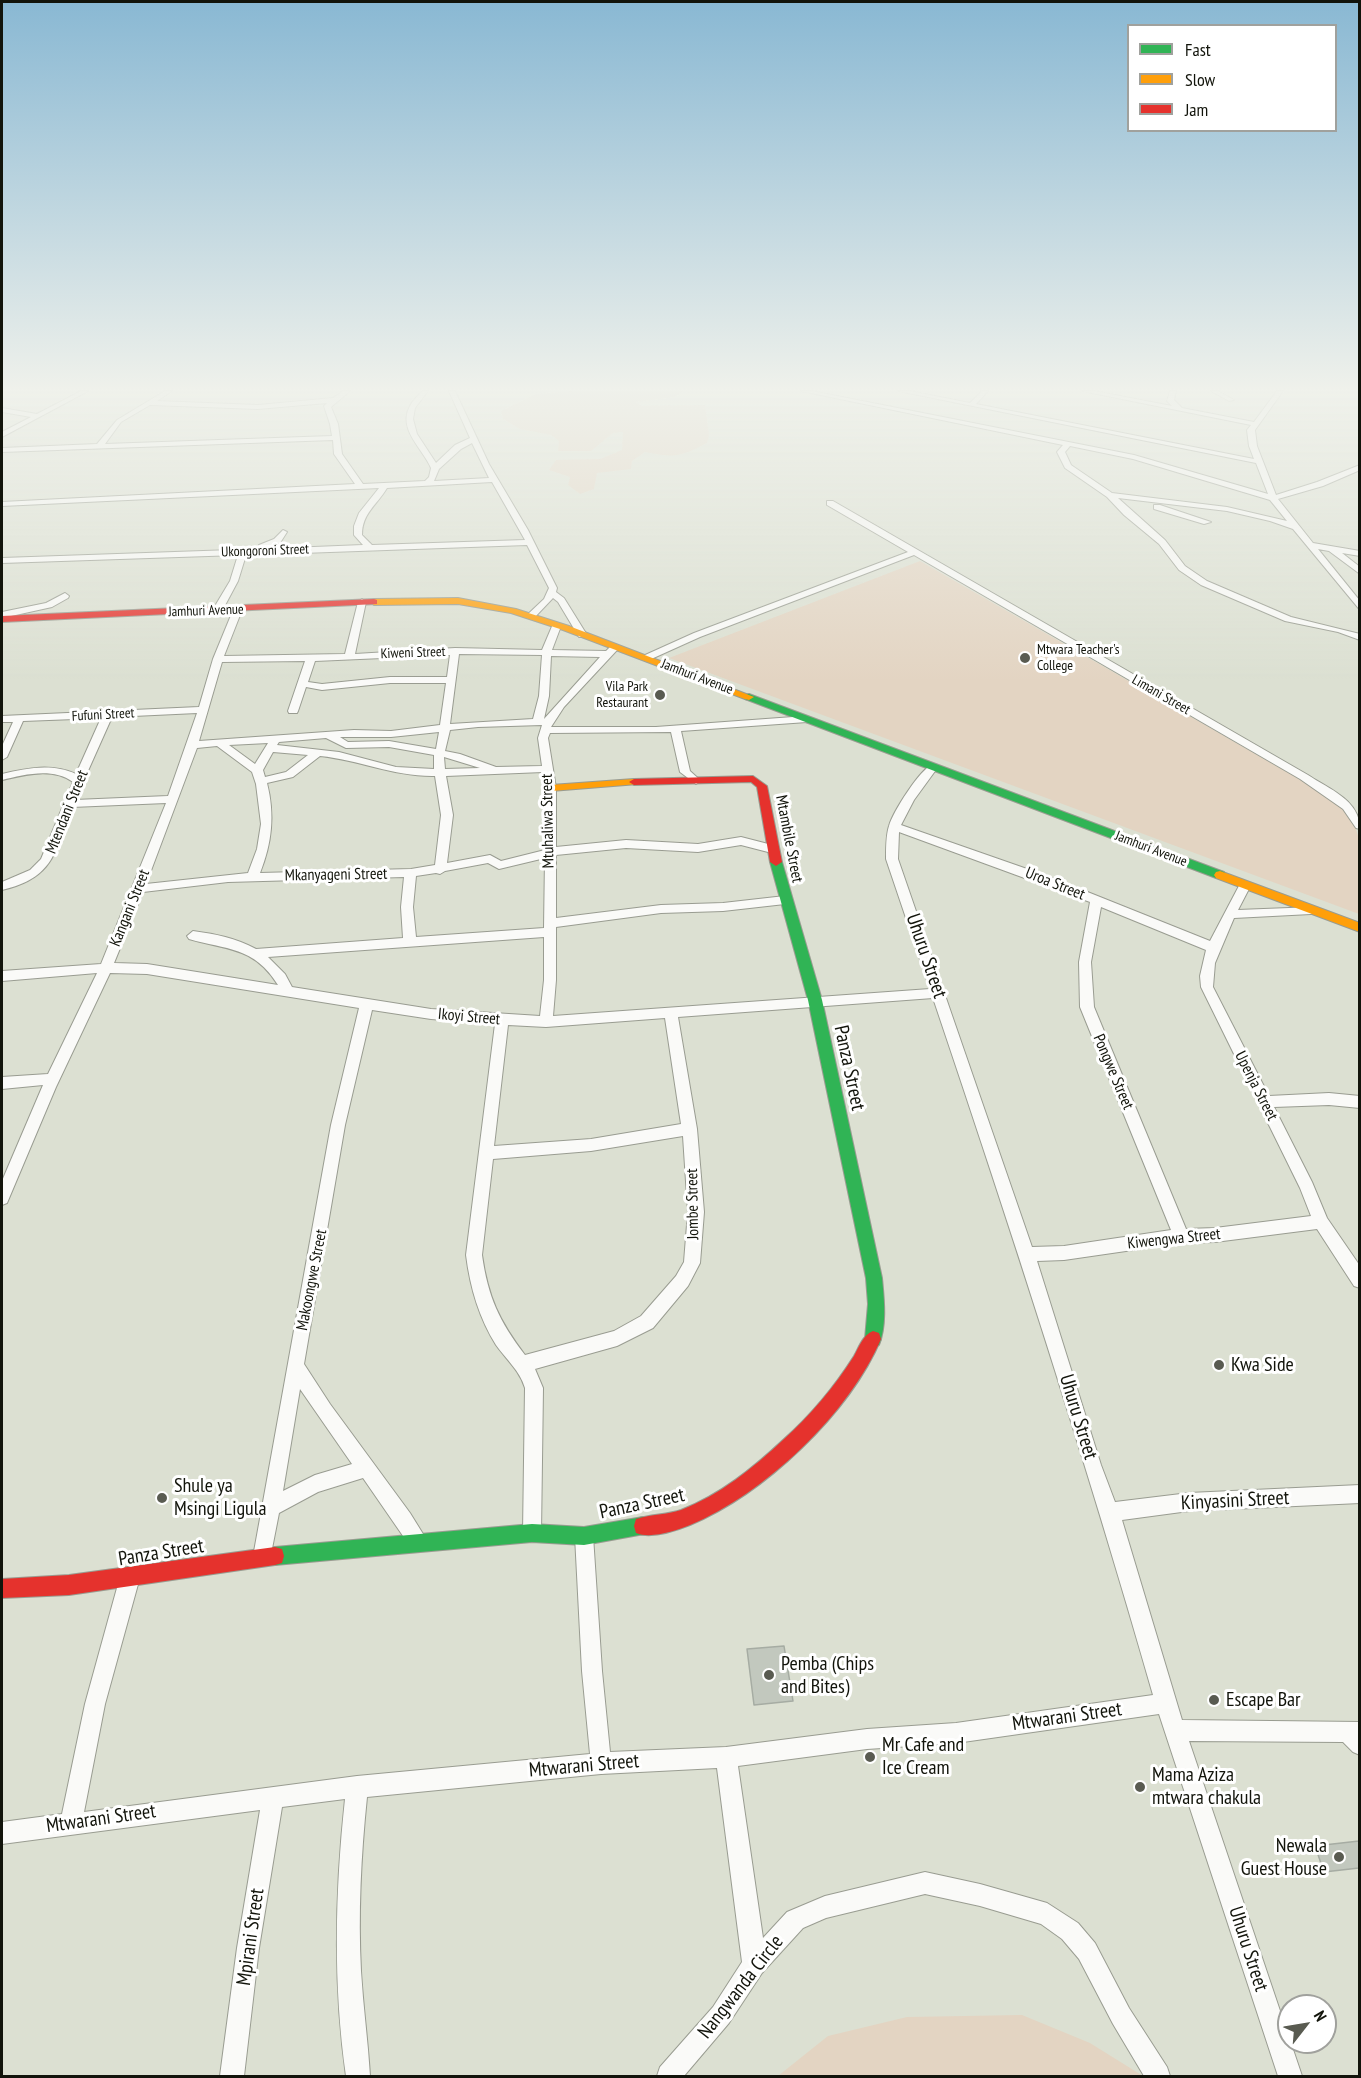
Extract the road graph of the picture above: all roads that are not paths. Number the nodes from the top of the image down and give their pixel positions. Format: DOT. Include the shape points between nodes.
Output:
graph roads {
  1 [pos="340,488"];
  2 [pos="383,488"];
  3 [pos="499,488"];
  4 [pos="1100,488"];
  5 [pos="1240,488"];
  6 [pos="1269,488"];
  7 [pos="1307,488"];
  8 [pos="1110,495"];
  9 [pos="1273,498"];
  10 [pos="1138,500"];
  11 [pos="830,503"];
  12 [pos="2,504"];
  13 [pos="1207,522"];
  14 [pos="1296,527"];
  15 [pos="283,532"];
  16 [pos="529,542"];
  17 [pos="273,543"];
  18 [pos="1311,545"];
  19 [pos="369,547"];
  20 [pos="1331,549"];
  21 [pos="285,550"];
  22 [pos="246,552"];
  23 [pos="915,552"];
  24 [pos="1359,554"];
  25 [pos="2,561"];
  26 [pos="1359,572"];
  27 [pos="552,593"];
  28 [pos="65,596"];
  29 [pos="362,602"];
  30 [pos="1359,607"];
  31 [pos="237,610"];
  32 [pos="217,611"];
  33 [pos="531,616"];
  34 [pos="2,617"];
  35 [pos="556,626"];
  36 [pos="582,635"];
  37 [pos="1359,637"];
  38 [pos="611,650"];
  39 [pos="454,651"];
  40 [pos="547,652"];
  41 [pos="350,654"];
  42 [pos="311,658"];
  43 [pos="646,658"];
  44 [pos="219,659"];
  45 [pos="452,680"];
  46 [pos="303,684"];
  47 [pos="204,710"];
  48 [pos="293,711"];
  49 [pos="108,714"];
  50 [pos="2,719"];
  51 [pos="19,719"];
  52 [pos="807,719"];
  53 [pos="544,724"];
  54 [pos="445,726"];
  55 [pos="675,728"];
  56 [pos="328,735"];
  57 [pos="219,743"];
  58 [pos="273,743"];
  59 [pos="192,745"];
  60 [pos="318,753"];
  61 [pos="438,753"];
  62 [pos="2,757"];
  63 [pos="933,767"];
  64 [pos="548,769"];
  65 [pos="494,770"];
  66 [pos="442,774"];
  67 [pos="259,776"];
  68 [pos="2,777"];
  69 [pos="79,781"];
  70 [pos="696,781"];
  71 [pos="550,788"];
  72 [pos="172,799"];
  73 [pos="68,804"];
  74 [pos="1359,825"];
  75 [pos="894,826"];
  76 [pos="772,849"];
  77 [pos="549,853"];
  78 [pos="440,870"];
  79 [pos="411,873"];
  80 [pos="252,877"];
  81 [pos="1245,885"];
  82 [pos="2,886"];
  83 [pos="136,889"];
  84 [pos="785,900"];
  85 [pos="1096,901"];
  86 [pos="1311,910"];
  87 [pos="1232,914"];
  88 [pos="550,927"];
  89 [pos="1359,928"];
  90 [pos="193,936"];
  91 [pos="410,941"];
  92 [pos="1214,948"];
  93 [pos="258,953"];
  94 [pos="106,968"];
  95 [pos="2,976"];
  96 [pos="288,991"];
  97 [pos="939,993"];
  98 [pos="815,1000"];
  99 [pos="366,1005"];
  100 [pos="670,1012"];
  101 [pos="502,1020"];
  102 [pos="546,1022"];
  103 [pos="53,1079"];
  104 [pos="2,1083"];
  105 [pos="1266,1102"];
  106 [pos="1359,1102"];
  107 [pos="690,1129"];
  108 [pos="486,1153"];
  109 [pos="2,1197"];
  110 [pos="1321,1222"];
  111 [pos="1181,1236"];
  112 [pos="1027,1254"];
  113 [pos="1359,1281"];
  114 [pos="295,1364"];
  115 [pos="522,1364"];
  116 [pos="367,1468"];
  117 [pos="1359,1494"];
  118 [pos="268,1509"];
  119 [pos="1110,1512"];
  120 [pos="532,1533"];
  121 [pos="584,1536"];
  122 [pos="419,1542"];
  123 [pos="262,1557"];
  124 [pos="130,1578"];
  125 [pos="2,1589"];
  126 [pos="1166,1703"];
  127 [pos="1175,1730"];
  128 [pos="1355,1736"];
  129 [pos="726,1757"];
  130 [pos="602,1762"];
  131 [pos="357,1787"];
  132 [pos="273,1798"];
  133 [pos="71,1822"];
  134 [pos="2,1833"];
  135 [pos="754,1965"];
  136 [pos="232,2076"];
  137 [pos="358,2076"];
  138 [pos="669,2076"];
  139 [pos="1158,2076"];
  140 [pos="1290,2076"];
  1 -- 12 [label="street"];
  2 -- 19 [label="street" via="367,504 359,521 358,535"];
  3 -- 16 [label="street"];
  4 -- 8 [label="street"];
  5 -- 9 [label="street"];
  6 -- 9 [label="street"];
  7 -- 9 [label="street"];
  8 -- 10 [label="street"];
  8 -- 37 [label="street" via="1162,542 1182,568 1218,591 1288,619 1344,630"];
  9 -- 14 [label="street"];
  10 -- 13 [label="street"];
  10 -- 14 [label="street" via="1230,508"];
  11 -- 23 [label="street, Limani Street"];
  14 -- 18 [label="street"];
  15 -- 17 [label="street" via="281,539"];
  16 -- 19 [label="street, Ukongoroni Street"];
  16 -- 27 [label="street" via="547,574"];
  17 -- 21 [label="street"];
  17 -- 22 [label="street"];
  18 -- 20 [label="street"];
  18 -- 30 [label="street"];
  19 -- 21 [label="street, Ukongoroni Street"];
  20 -- 24 [label="street"];
  20 -- 26 [label="street"];
  21 -- 22 [label="street, Ukongoroni Street"];
  22 -- 25 [label="street, Ukongoroni Street"];
  22 -- 32 [label="street"];
  23 -- 43 [label="street"];
  23 -- 74 [label="street, Limani Street" via="1304,777 1347,806"];
  27 -- 33 [label="street"];
  27 -- 36 [label="street" via="561,600"];
  28 -- 34 [label="street" via="49,606"];
  29 -- 31 [label="street, Jamhuri Avenue"];
  29 -- 33 [label="street, Jamhuri Avenue" via="456,600"];
  29 -- 41 [label="street"];
  31 -- 32 [label="street, Jamhuri Avenue"];
  31 -- 44 [label="street, Kangani Street"];
  32 -- 34 [label="street, Jamhuri Avenue"];
  33 -- 35 [label="street, Jamhuri Avenue"];
  35 -- 36 [label="street, Jamhuri Avenue"];
  35 -- 40 [label="street, Mtuhaliwa Street"];
  36 -- 38 [label="street, Jamhuri Avenue"];
  38 -- 40 [label="street, Kiweni Street"];
  38 -- 43 [label="street, Jamhuri Avenue"];
  38 -- 53 [label="street"];
  39 -- 40 [label="street, Kiweni Street"];
  39 -- 41 [label="street, Kiweni Street"];
  39 -- 45 [label="street"];
  40 -- 53 [label="street, Mtuhaliwa Street"];
  41 -- 42 [label="street, Kiweni Street"];
  42 -- 44 [label="street, Kiweni Street"];
  42 -- 46 [label="street"];
  43 -- 52 [label="street, Jamhuri Avenue"];
  44 -- 47 [label="street, Kangani Street"];
  45 -- 46 [label="street" via="390,680 327,687"];
  45 -- 54 [label="street"];
  46 -- 48 [label="street"];
  47 -- 49 [label="street, Fufuni Street"];
  47 -- 59 [label="street, Kangani Street"];
  49 -- 51 [label="street, Fufuni Street"];
  49 -- 69 [label="street, Mtendani Street"];
  50 -- 51 [label="street, Fufuni Street"];
  51 -- 62 [label="street"];
  52 -- 55 [label="street"];
  52 -- 63 [label="street, Jamhuri Avenue"];
  53 -- 54 [label="street"];
  53 -- 55 [label="street" via="600,732"];
  53 -- 64 [label="street, Mtuhaliwa Street"];
  54 -- 56 [label="street" via="391,734"];
  54 -- 61 [label="street"];
  55 -- 70 [label="street" via="685,772"];
  56 -- 58 [label="street"];
  56 -- 61 [label="street" via="346,745 384,743"];
  57 -- 58 [label="street"];
  57 -- 59 [label="street"];
  57 -- 67 [label="street"];
  58 -- 60 [label="street"];
  58 -- 67 [label="street" via="259,763"];
  59 -- 72 [label="street, Kangani Street"];
  60 -- 66 [label="street" via="396,770"];
  60 -- 67 [label="street" via="289,775"];
  61 -- 65 [label="street"];
  61 -- 66 [label="street"];
  63 -- 75 [label="street, Uhuru Street" via="910,796"];
  63 -- 81 [label="street, Jamhuri Avenue"];
  64 -- 65 [label="street"];
  64 -- 71 [label="street, Mtuhaliwa Street"];
  65 -- 66 [label="street"];
  66 -- 78 [label="street" via="447,815"];
  67 -- 80 [label="street" via="267,800 266,839"];
  68 -- 69 [label="street" via="61,771"];
  69 -- 73 [label="street, Mtendani Street"];
  70 -- 71 [label="street, Mtambile Street"];
  70 -- 76 [label="street, Mtambile Street" via="749,778 760,783"];
  71 -- 77 [label="street, Mtuhaliwa Street"];
  72 -- 73 [label="street"];
  72 -- 83 [label="street, Kangani Street"];
  73 -- 82 [label="street, Mtendani Street" via="42,867"];
  75 -- 85 [label="street, Uroa Street"];
  75 -- 97 [label="street, Uhuru Street" via="892,859"];
  76 -- 77 [label="street, Mkanyageni Street" via="741,841 698,848 626,844"];
  76 -- 84 [label="street, Mtambile Street"];
  77 -- 78 [label="street, Mkanyageni Street" via="499,865 490,859"];
  77 -- 88 [label="street, Mtuhaliwa Street"];
  78 -- 79 [label="street, Mkanyageni Street"];
  79 -- 80 [label="street, Mkanyageni Street"];
  79 -- 91 [label="street" via="407,889"];
  80 -- 83 [label="street, Mkanyageni Street"];
  81 -- 86 [label="street, Jamhuri Avenue"];
  81 -- 87 [label="street, Upenja Street"];
  83 -- 94 [label="street, Kangani Street"];
  84 -- 88 [label="street" via="661,909"];
  84 -- 98 [label="street, Mtambile Street"];
  85 -- 92 [label="street, Uroa Street"];
  85 -- 111 [label="street, Pongwe Street" via="1085,962 1087,1007"];
  86 -- 87 [label="street"];
  86 -- 89 [label="street, Jamhuri Avenue"];
  87 -- 92 [label="street, Upenja Street"];
  88 -- 91 [label="street"];
  88 -- 102 [label="street, Mtuhaliwa Street"];
  90 -- 93 [label="street"];
  91 -- 93 [label="street"];
  92 -- 105 [label="street, Upenja Street" via="1205,971 1207,987"];
  93 -- 96 [label="street" via="277,972"];
  94 -- 95 [label="street, Ikoyi Street"];
  94 -- 96 [label="street, Ikoyi Street" via="147,969"];
  94 -- 103 [label="street, Kangani Street"];
  96 -- 99 [label="street, Ikoyi Street"];
  97 -- 98 [label="street, Ikoyi Street"];
  97 -- 112 [label="street, Uhuru Street"];
  98 -- 100 [label="street, Ikoyi Street"];
  98 -- 121 [label="street, Panza Street" via="874,1278 875,1336 848,1382 753,1480 716,1504 679,1520"];
  99 -- 101 [label="street, Ikoyi Street"];
  99 -- 114 [label="street, Makoongwe Street" via="338,1125"];
  100 -- 102 [label="street, Ikoyi Street"];
  100 -- 107 [label="street, Jombe Street"];
  101 -- 102 [label="street, Ikoyi Street"];
  101 -- 108 [label="street"];
  103 -- 104 [label="street"];
  103 -- 109 [label="street, Kangani Street"];
  105 -- 106 [label="street"];
  105 -- 110 [label="street, Upenja Street"];
  107 -- 108 [label="street" via="591,1145"];
  107 -- 115 [label="street, Jombe Street" via="696,1212 692,1263 682,1281 647,1322 617,1338"];
  108 -- 115 [label="street" via="474,1255 478,1288 489,1316"];
  110 -- 111 [label="street, Kiwengwa Street"];
  110 -- 113 [label="street, Upenja Street"];
  111 -- 112 [label="street, Kiwengwa Street" via="1064,1253"];
  112 -- 119 [label="street, Uhuru Street"];
  114 -- 116 [label="street" via="312,1394"];
  114 -- 118 [label="street, Makoongwe Street"];
  115 -- 120 [label="street" via="534,1388"];
  116 -- 118 [label="street" via="315,1484"];
  116 -- 122 [label="street"];
  117 -- 119 [label="street, Kinyasini Street" via="1189,1502"];
  118 -- 123 [label="street, Makoongwe Street"];
  119 -- 126 [label="street, Uhuru Street"];
  120 -- 121 [label="street, Panza Street"];
  120 -- 122 [label="street, Panza Street"];
  121 -- 130 [label="street"];
  122 -- 123 [label="street, Panza Street"];
  123 -- 124 [label="street, Panza Street"];
  124 -- 125 [label="street, Panza Street"];
  124 -- 133 [label="street" via="95,1704"];
  126 -- 127 [label="street, Uhuru Street"];
  126 -- 129 [label="street, Mtwarani Street" via="956,1733 867,1739"];
  127 -- 128 [label="street" via="1306,1728"];
  127 -- 140 [label="street, Uhuru Street"];
  129 -- 130 [label="street, Mtwarani Street"];
  129 -- 135 [label="street"];
  130 -- 131 [label="street, Mtwarani Street"];
  131 -- 132 [label="street, Mtwarani Street"];
  131 -- 137 [label="street" via="348,1921 350,2009"];
  132 -- 133 [label="street, Mtwarani Street"];
  132 -- 136 [label="street, Mpirani Street"];
  133 -- 134 [label="street, Mtwarani Street"];
  135 -- 138 [label="street, Nangwanda Circle" via="721,2015"];
  135 -- 139 [label="street, Nangwanda Circle" via="795,1920 825,1906 925,1883 1012,1903 1047,1914 1088,1951"];
}
